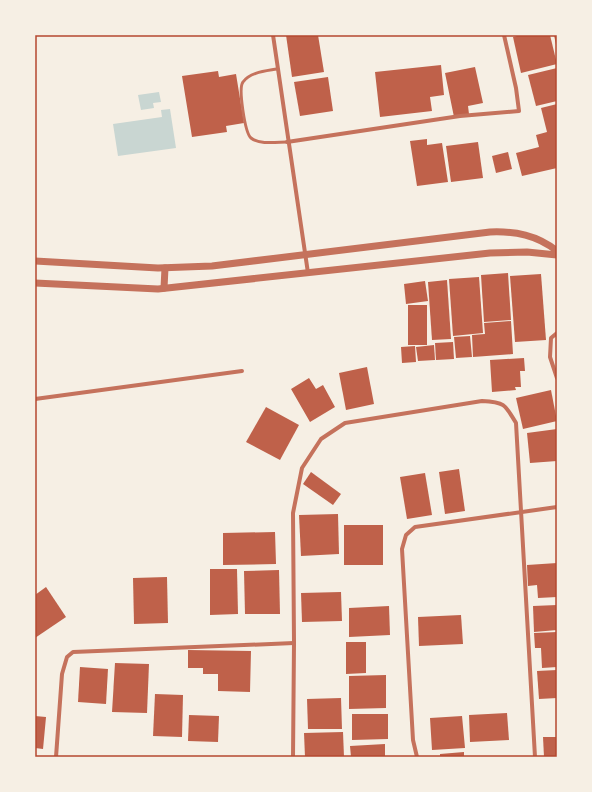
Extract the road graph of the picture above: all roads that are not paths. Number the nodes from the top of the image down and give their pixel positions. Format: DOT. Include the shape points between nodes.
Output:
graph roads {
  1 [pos="273,35"];
  2 [pos="504,35"];
  3 [pos="277,69"];
  4 [pos="287,142"];
  5 [pos="557,251"];
  6 [pos="306,254"];
  7 [pos="557,255"];
  8 [pos="35,261"];
  9 [pos="164,268"];
  10 [pos="308,273"];
  11 [pos="35,283"];
  12 [pos="164,288"];
  13 [pos="557,333"];
  14 [pos="242,371"];
  15 [pos="557,378"];
  16 [pos="35,398"];
  17 [pos="557,507"];
  18 [pos="521,511"];
  19 [pos="294,643"];
  20 [pos="56,757"];
  21 [pos="293,757"];
  22 [pos="417,757"];
  23 [pos="535,757"];
  1 -- 3 [label="street"];
  2 -- 4 [label="street" via="519,111 460,116"];
  3 -- 4 [label="street"];
  3 -- 4 [label="lane" via="250,76 242,82 240,91 247,131 251,138 259,142"];
  4 -- 6 [label="street"];
  5 -- 6 [label="street" via="531,236 507,231"];
  6 -- 9 [label="street" via="212,266"];
  6 -- 10 [label="street"];
  7 -- 10 [label="street" via="527,252 490,253"];
  8 -- 9 [label="street"];
  9 -- 12 [label="street"];
  10 -- 12 [label="street"];
  11 -- 12 [label="street"];
  13 -- 15 [label="street" via="551,338 550,358"];
  14 -- 16 [label="street"];
  17 -- 18 [label="street"];
  18 -- 19 [label="street" via="516,424 506,405 497,401 482,400 345,423 321,439 302,468 293,513"];
  18 -- 22 [label="street" via="415,527 406,535 402,557 413,740"];
  18 -- 23 [label="street"];
  19 -- 20 [label="street" via="73,652 67,657 62,674"];
  19 -- 21 [label="street"];
}
